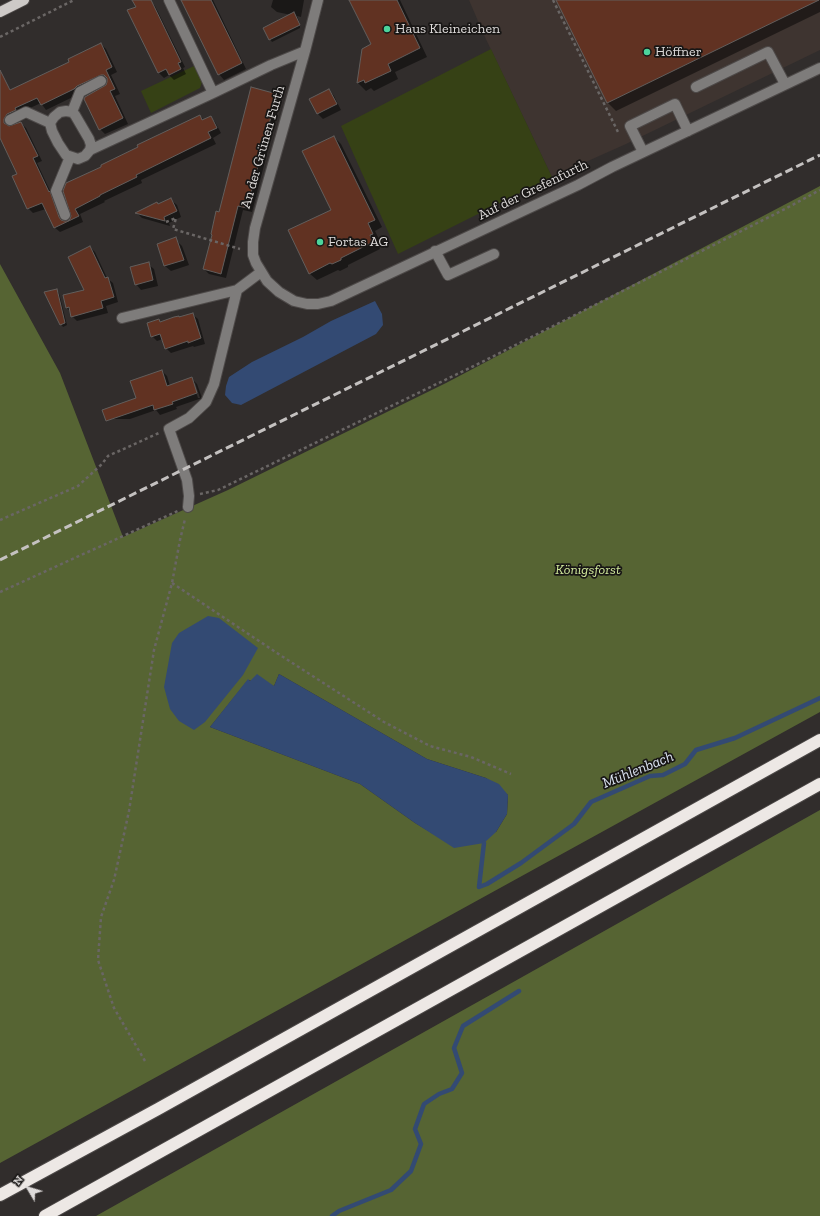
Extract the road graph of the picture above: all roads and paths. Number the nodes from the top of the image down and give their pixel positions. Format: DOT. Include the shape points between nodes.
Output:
graph roads {
  1 [pos="24,0"];
  2 [pos="74,0"];
  3 [pos="169,0"];
  4 [pos="318,0"];
  5 [pos="553,0"];
  6 [pos="0,12"];
  7 [pos="0,37"];
  8 [pos="305,51"];
  9 [pos="820,68"];
  10 [pos="101,81"];
  11 [pos="785,84"];
  12 [pos="696,88"];
  13 [pos="213,93"];
  14 [pos="72,112"];
  15 [pos="10,120"];
  16 [pos="50,123"];
  17 [pos="688,131"];
  18 [pos="620,138"];
  19 [pos="90,150"];
  20 [pos="643,152"];
  21 [pos="70,157"];
  22 [pos="820,190"];
  23 [pos="66,215"];
  24 [pos="166,222"];
  25 [pos="435,252"];
  26 [pos="253,253"];
  27 [pos="494,254"];
  28 [pos="261,272"];
  29 [pos="237,290"];
  30 [pos="122,318"];
  31 [pos="169,429"];
  32 [pos="189,496"];
  33 [pos="188,507"];
  34 [pos="0,520"];
  35 [pos="172,583"];
  36 [pos="0,592"];
  37 [pos="820,740"];
  38 [pos="511,774"];
  39 [pos="820,784"];
  40 [pos="145,1061"];
  41 [pos="0,1195"];
  42 [pos="45,1216"];
  1 -- 6 [label="main road"];
  2 -- 7 [label="path"];
  3 -- 13 [label="street"];
  4 -- 8 [label="street, An der Grünen Furth"];
  5 -- 18 [label="path"];
  8 -- 13 [label="street" via="271,64"];
  8 -- 26 [label="street, An der Grünen Furth" via="255,228"];
  9 -- 11 [label="street, Auf der Grefenfurth"];
  10 -- 14 [label="street" via="80,92"];
  11 -- 12 [label="street" via="768,52"];
  11 -- 17 [label="street, Auf der Grefenfurth"];
  13 -- 19 [label="street"];
  14 -- 16 [label="street" via="60,112"];
  14 -- 19 [label="street" via="89,139"];
  15 -- 16 [label="street" via="26,112"];
  16 -- 21 [label="street" via="58,144"];
  17 -- 20 [label="street, Auf der Grefenfurth"];
  17 -- 20 [label="street" via="674,104 630,126"];
  19 -- 21 [label="street" via="78,159"];
  20 -- 25 [label="street, Auf der Grefenfurth"];
  21 -- 23 [label="street" via="56,191"];
  22 -- 32 [label="path" via="475,366 218,490"];
  24 -- 26 [label="path" via="176,218 173,229"];
  25 -- 27 [label="street" via="448,275"];
  25 -- 28 [label="street, Auf der Grefenfurth" via="331,301 318,304 294,301 279,292"];
  26 -- 28 [label="street, An der Grünen Furth"];
  28 -- 29 [label="street"];
  29 -- 30 [label="street"];
  29 -- 31 [label="street" via="214,384 206,402 189,418"];
  31 -- 32 [label="street" via="187,480"];
  31 -- 34 [label="path" via="108,456 78,486"];
  32 -- 33 [label="street"];
  33 -- 35 [label="path"];
  33 -- 36 [label="path"];
  35 -- 38 [label="path" via="384,722 430,746 471,757"];
  35 -- 40 [label="path" via="154,650 130,811 114,880 101,917 98,960 114,1008"];
  37 -- 41 [label="highway"];
  39 -- 42 [label="highway"];
}
